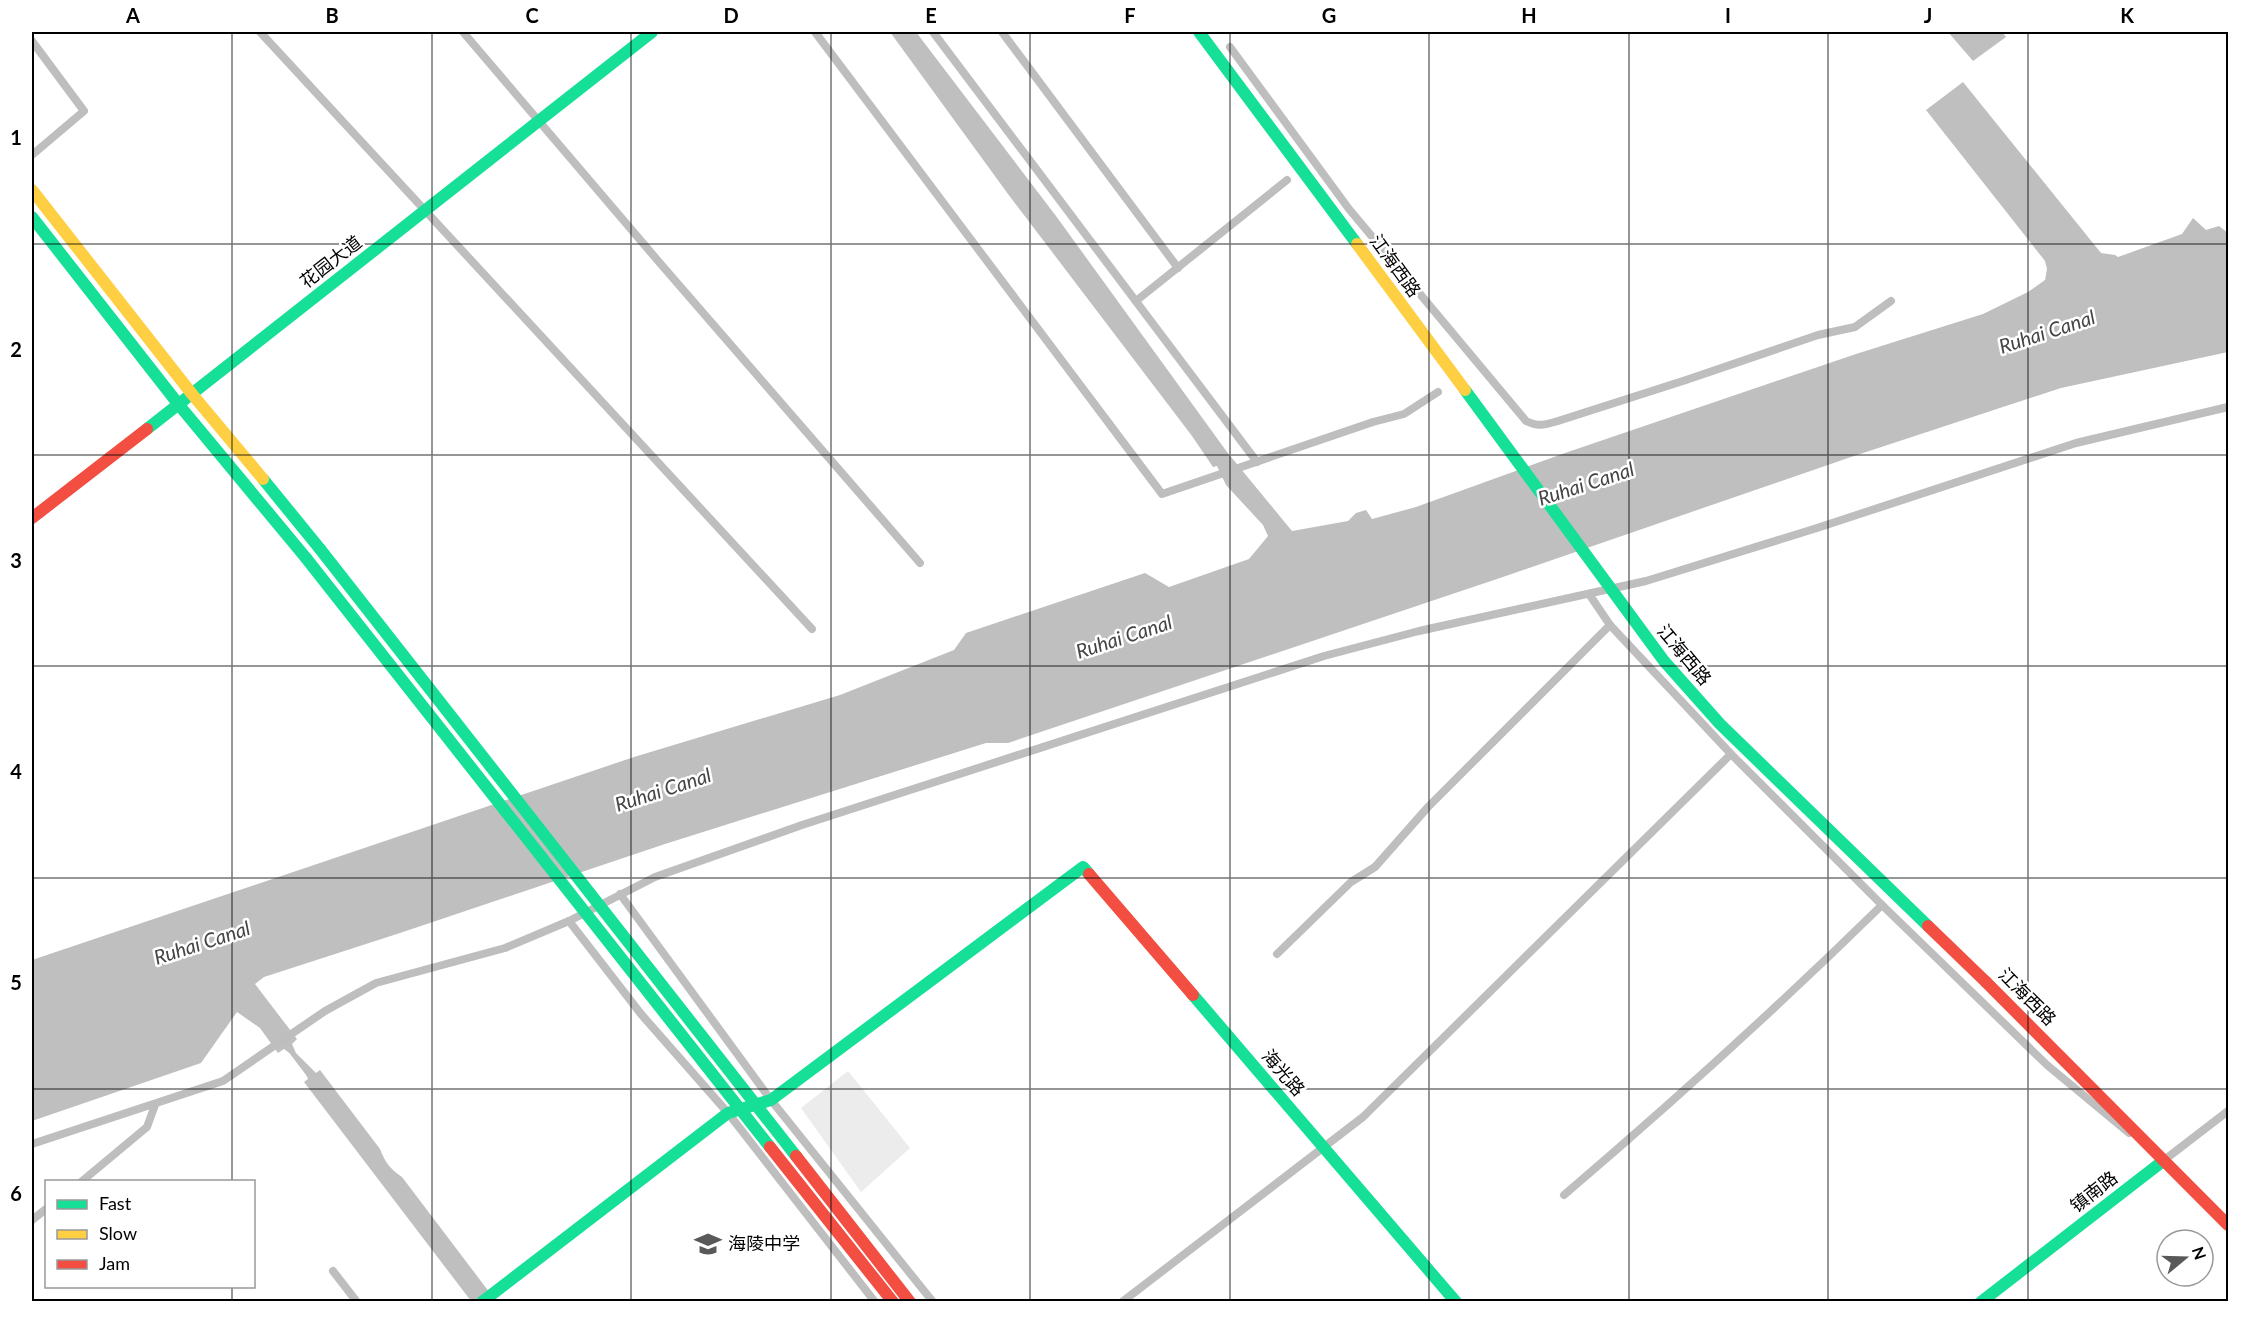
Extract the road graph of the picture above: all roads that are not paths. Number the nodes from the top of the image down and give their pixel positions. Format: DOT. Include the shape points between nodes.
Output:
graph roads {
  1 [pos="260,32"];
  2 [pos="463,32"];
  3 [pos="652,32"];
  4 [pos="815,32"];
  5 [pos="933,32"];
  6 [pos="1002,32"];
  7 [pos="1200,32"];
  8 [pos="32,41"];
  9 [pos="1230,47"];
  10 [pos="539,122"];
  11 [pos="32,155"];
  12 [pos="1287,180"];
  13 [pos="32,190"];
  14 [pos="424,211"];
  15 [pos="32,216"];
  16 [pos="1178,268"];
  17 [pos="1136,301"];
  18 [pos="1891,301"];
  19 [pos="1438,392"];
  20 [pos="192,394"];
  21 [pos="179,405"];
  22 [pos="2229,407"];
  23 [pos="1257,462"];
  24 [pos="32,518"];
  25 [pos="920,563"];
  26 [pos="1589,594"];
  27 [pos="1610,625"];
  28 [pos="812,629"];
  29 [pos="1731,754"];
  30 [pos="620,894"];
  31 [pos="1882,905"];
  32 [pos="569,921"];
  33 [pos="1277,954"];
  34 [pos="771,1100"];
  35 [pos="155,1105"];
  36 [pos="2229,1111"];
  37 [pos="728,1113"];
  38 [pos="32,1144"];
  39 [pos="1324,1148"];
  40 [pos="2163,1161"];
  41 [pos="83,1180"];
  42 [pos="1564,1195"];
  43 [pos="45,1210"];
  44 [pos="32,1220"];
  45 [pos="2229,1225"];
  46 [pos="333,1271"];
  47 [pos="357,1302"];
  48 [pos="482,1302"];
  49 [pos="876,1302"];
  50 [pos="893,1302"];
  51 [pos="910,1302"];
  52 [pos="933,1302"];
  53 [pos="1122,1302"];
  54 [pos="1456,1302"];
  55 [pos="1982,1302"];
  1 -- 14 [label="street"];
  2 -- 10 [label="street"];
  3 -- 10 [label="main road, 花园大道"];
  4 -- 23 [label="street" via="1162,494"];
  5 -- 17 [label="street"];
  6 -- 16 [label="street"];
  7 -- 40 [label="main road, 江海西路, bridge" via="1664,661 1720,724 1986,981"];
  8 -- 11 [label="street" via="84,111"];
  9 -- 18 [label="street" via="1349,209 1526,421 1534,425 1558,421 1818,335 1855,327"];
  10 -- 14 [label="main road, 花园大道"];
  10 -- 25 [label="street"];
  12 -- 16 [label="street"];
  13 -- 20 [label="main road"];
  14 -- 20 [label="main road, 花园大道"];
  14 -- 28 [label="street"];
  15 -- 21 [label="main road"];
  16 -- 17 [label="street"];
  17 -- 23 [label="street"];
  19 -- 23 [label="street" via="1404,414"];
  20 -- 21 [label="main road, 花园大道"];
  20 -- 51 [label="main road, bridge" via="320,549"];
  21 -- 24 [label="main road, 花园大道"];
  21 -- 50 [label="main road, bridge" via="306,558"];
  22 -- 26 [label="street" via="2076,443 1817,528 1646,581"];
  26 -- 27 [label="street"];
  26 -- 30 [label="street" via="1324,656 802,825 655,877"];
  27 -- 29 [label="street"];
  27 -- 33 [label="street" via="1428,807 1375,867 1351,882"];
  29 -- 31 [label="street"];
  29 -- 39 [label="street" via="1363,1117"];
  30 -- 32 [label="street"];
  30 -- 34 [label="street"];
  31 -- 40 [label="street" via="2048,1065"];
  31 -- 42 [label="street" via="1785,999"];
  32 -- 35 [label="street" via="506,948 376,983 325,1011 223,1081"];
  32 -- 37 [label="street" via="641,1014"];
  34 -- 37 [label="main road"];
  34 -- 39 [label="main road, 海光路" via="1083,867"];
  34 -- 52 [label="street"];
  35 -- 38 [label="street"];
  35 -- 41 [label="street" via="147,1127"];
  36 -- 40 [label="street, 镇南路"];
  37 -- 48 [label="main road"];
  37 -- 49 [label="street"];
  39 -- 53 [label="street"];
  39 -- 54 [label="main road, 海光路"];
  40 -- 45 [label="main road, 江海西路"];
  40 -- 55 [label="main road, 镇南路"];
  43 -- 44 [label="street"];
  46 -- 47 [label="street"];
}
